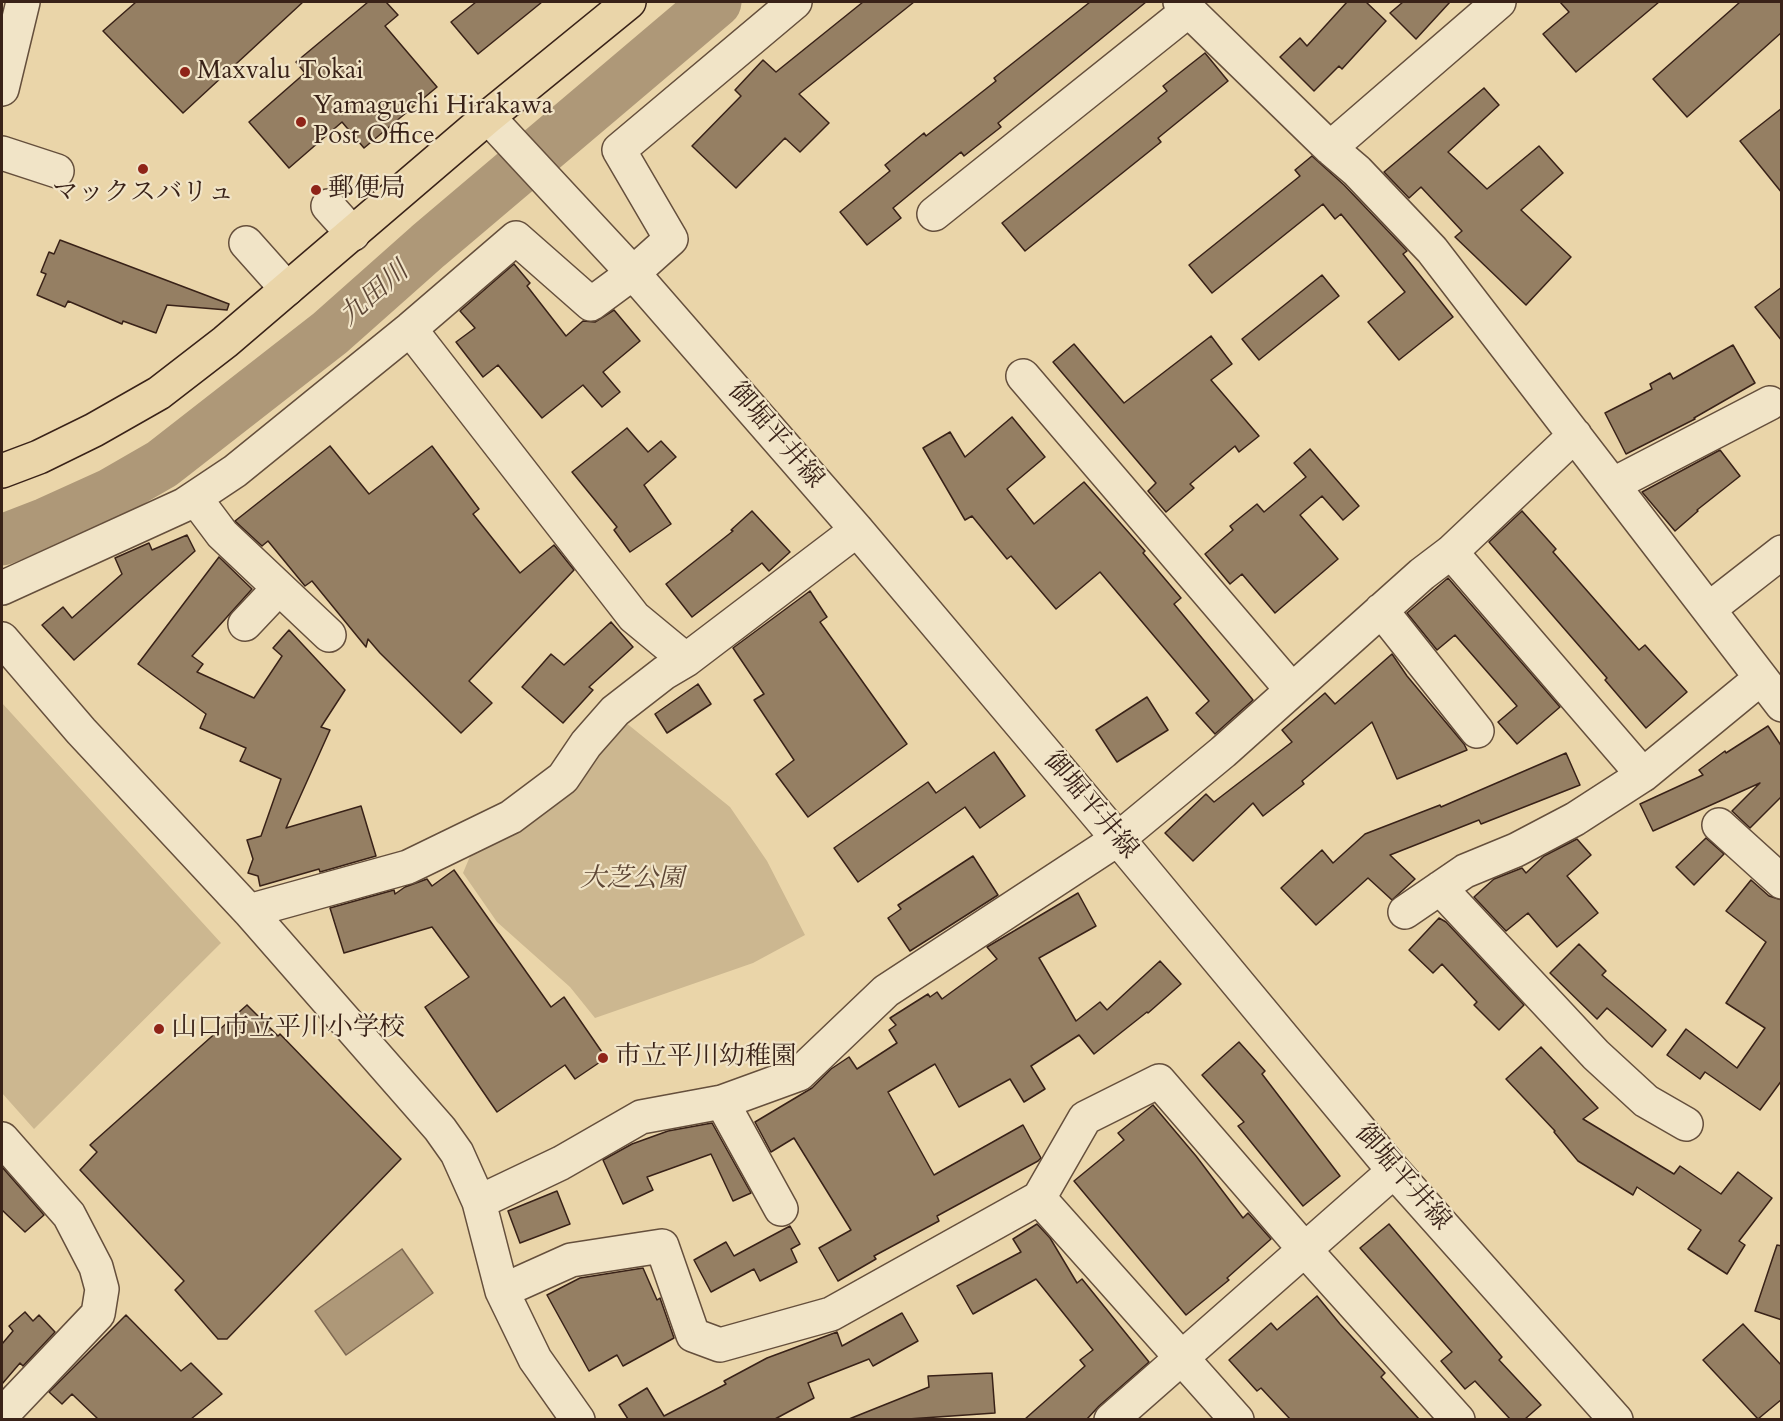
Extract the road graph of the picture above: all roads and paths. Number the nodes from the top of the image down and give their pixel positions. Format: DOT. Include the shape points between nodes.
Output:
graph roads {
  1 [pos="23,2"];
  2 [pos="629,2"];
  3 [pos="795,2"];
  4 [pos="1499,2"];
  5 [pos="1184,6"];
  6 [pos="2,89"];
  7 [pos="488,117"];
  8 [pos="1330,148"];
  9 [pos="2,153"];
  10 [pos="57,171"];
  11 [pos="328,206"];
  12 [pos="934,214"];
  13 [pos="353,234"];
  14 [pos="246,243"];
  15 [pos="633,273"];
  16 [pos="287,289"];
  17 [pos="410,329"];
  18 [pos="1023,376"];
  19 [pos="1770,403"];
  20 [pos="1575,435"];
  21 [pos="2,471"];
  22 [pos="1614,484"];
  23 [pos="195,498"];
  24 [pos="857,530"];
  25 [pos="1450,552"];
  26 [pos="1782,552"];
  27 [pos="2,588"];
  28 [pos="279,588"];
  29 [pos="1709,609"];
  30 [pos="1381,610"];
  31 [pos="245,624"];
  32 [pos="329,635"];
  33 [pos="2,639"];
  34 [pos="686,660"];
  35 [pos="1761,678"];
  36 [pos="1292,690"];
  37 [pos="1782,705"];
  38 [pos="1478,731"];
  39 [pos="1643,775"];
  40 [pos="1719,825"];
  41 [pos="1118,839"];
  42 [pos="1782,882"];
  43 [pos="1440,888"];
  44 [pos="249,911"];
  45 [pos="1405,912"];
  46 [pos="723,1102"];
  47 [pos="1686,1125"];
  48 [pos="2,1139"];
  49 [pos="1394,1171"];
  50 [pos="1039,1198"];
  51 [pos="479,1202"];
  52 [pos="781,1209"];
  53 [pos="1306,1251"];
  54 [pos="502,1291"];
  55 [pos="1183,1358"];
  56 [pos="2,1415"];
  57 [pos="578,1419"];
  58 [pos="1111,1419"];
  59 [pos="1237,1419"];
  60 [pos="1458,1419"];
  61 [pos="1616,1419"];
  1 -- 6 [label="street"];
  2 -- 7 [label="main road"];
  3 -- 15 [label="street" via="619,150 671,239"];
  4 -- 8 [label="street"];
  5 -- 8 [label="street"];
  5 -- 12 [label="street"];
  7 -- 13 [label="main road"];
  7 -- 15 [label="street, 御堀平井線"];
  8 -- 20 [label="street" via="1432,250"];
  9 -- 10 [label="street"];
  11 -- 13 [label="street"];
  13 -- 16 [label="main road"];
  14 -- 16 [label="street"];
  15 -- 17 [label="street" via="591,304 516,238"];
  15 -- 24 [label="street, 御堀平井線"];
  16 -- 21 [label="main road" via="159,393 48,453"];
  17 -- 23 [label="street" via="235,471"];
  17 -- 34 [label="street" via="634,617"];
  18 -- 36 [label="street"];
  19 -- 22 [label="street"];
  20 -- 22 [label="street"];
  20 -- 25 [label="street"];
  22 -- 29 [label="street"];
  23 -- 27 [label="street"];
  23 -- 28 [label="street" via="222,534"];
  24 -- 34 [label="street"];
  24 -- 41 [label="street, 御堀平井線"];
  25 -- 30 [label="street"];
  25 -- 39 [label="street"];
  26 -- 29 [label="street"];
  28 -- 31 [label="street"];
  28 -- 32 [label="street"];
  29 -- 35 [label="street"];
  30 -- 36 [label="street"];
  30 -- 38 [label="street"];
  33 -- 44 [label="street" via="81,731"];
  34 -- 44 [label="street" via="615,711 563,778 511,817 408,867"];
  35 -- 37 [label="street"];
  35 -- 39 [label="street"];
  36 -- 41 [label="street"];
  39 -- 43 [label="street" via="1575,819 1465,871"];
  40 -- 42 [label="street"];
  41 -- 46 [label="street" via="886,991 799,1074"];
  41 -- 49 [label="street, 御堀平井線"];
  43 -- 45 [label="street"];
  43 -- 47 [label="street" via="1596,1055 1646,1101"];
  44 -- 51 [label="street" via="440,1129 457,1153"];
  46 -- 51 [label="street" via="640,1116 561,1163"];
  46 -- 52 [label="street"];
  48 -- 56 [label="street" via="69,1215 96,1267 102,1289 98,1314"];
  49 -- 53 [label="street"];
  49 -- 61 [label="street, 御堀平井線"];
  50 -- 53 [label="street" via="1085,1118 1159,1081"];
  50 -- 54 [label="street" via="831,1314 720,1345 693,1335 662,1246 571,1260"];
  50 -- 55 [label="street"];
  51 -- 54 [label="street"];
  53 -- 55 [label="street"];
  53 -- 60 [label="street"];
  54 -- 57 [label="street" via="535,1359"];
  55 -- 58 [label="street"];
  55 -- 59 [label="street"];
}
